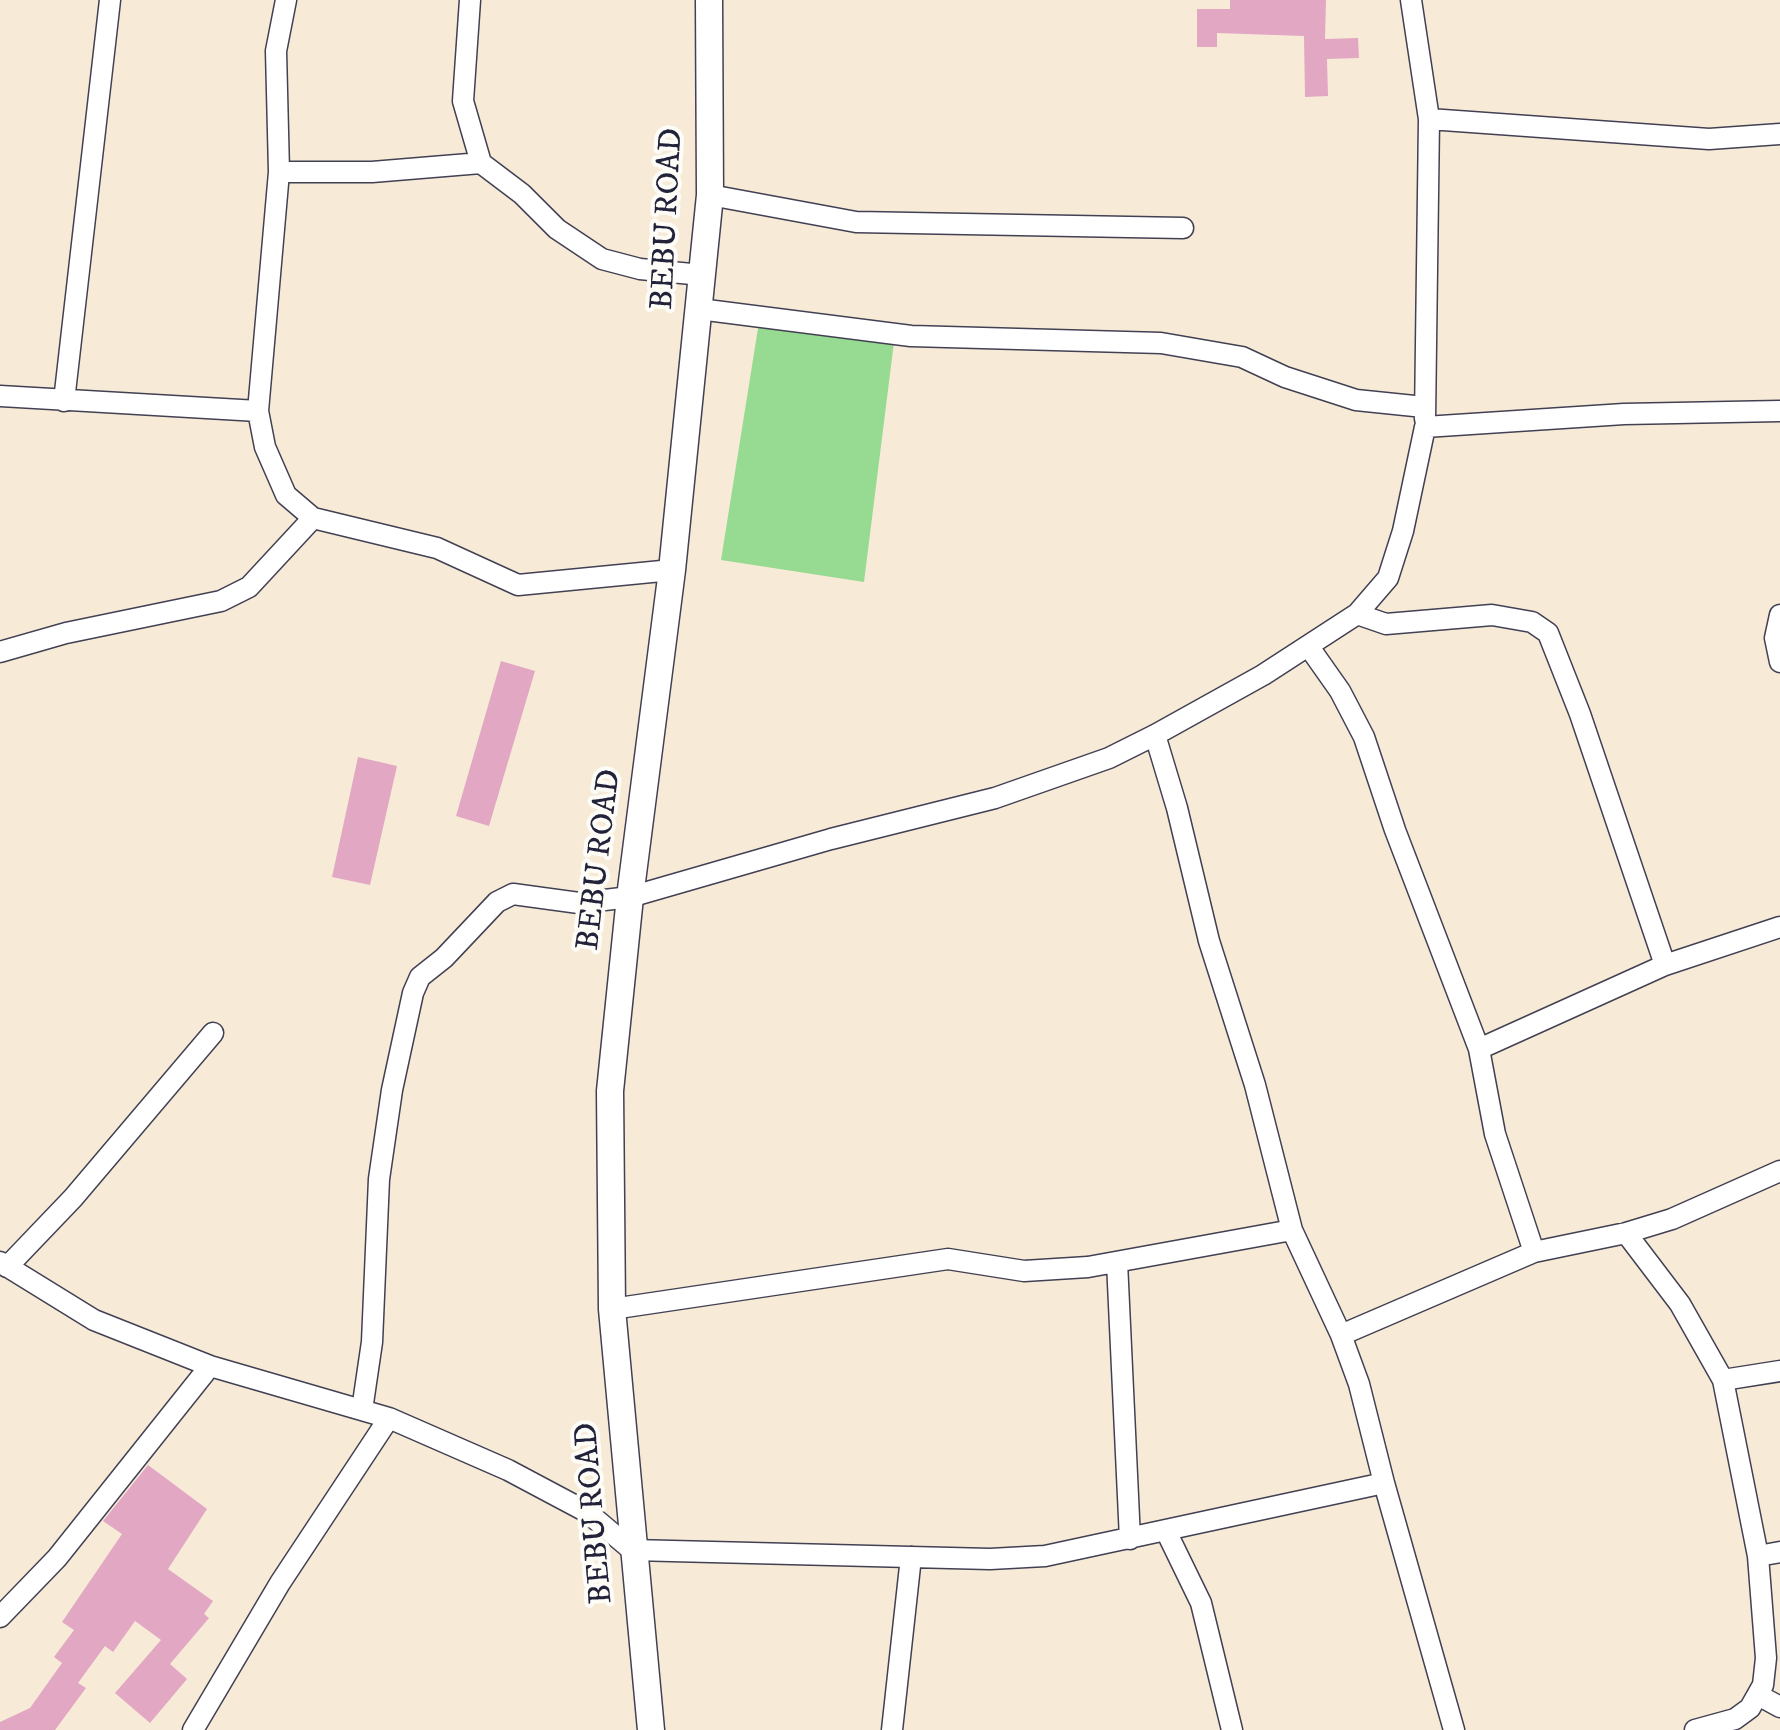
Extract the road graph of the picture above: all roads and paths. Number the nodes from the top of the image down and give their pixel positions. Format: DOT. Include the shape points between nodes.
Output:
graph roads {
  1 [pos="110,0"];
  2 [pos="286,0"];
  3 [pos="470,0"];
  4 [pos="709,0"];
  5 [pos="1411,0"];
  6 [pos="1429,119"];
  7 [pos="1780,134"];
  8 [pos="481,163"];
  9 [pos="279,172"];
  10 [pos="710,195"];
  11 [pos="1183,228"];
  12 [pos="702,275"];
  13 [pos="699,309"];
  14 [pos="0,396"];
  15 [pos="64,401"];
  16 [pos="258,411"];
  17 [pos="1780,411"];
  18 [pos="1425,417"];
  19 [pos="313,518"];
  20 [pos="672,570"];
  21 [pos="1357,614"];
  22 [pos="1780,615"];
  23 [pos="1309,647"];
  24 [pos="0,652"];
  25 [pos="1780,662"];
  26 [pos="1155,735"];
  27 [pos="630,897"];
  28 [pos="1780,927"];
  29 [pos="1665,965"];
  30 [pos="213,1033"];
  31 [pos="1479,1049"];
  32 [pos="1780,1171"];
  33 [pos="1292,1230"];
  34 [pos="1626,1233"];
  35 [pos="1534,1252"];
  36 [pos="1117,1262"];
  37 [pos="3,1264"];
  38 [pos="612,1309"];
  39 [pos="1341,1335"];
  40 [pos="210,1366"];
  41 [pos="1780,1371"];
  42 [pos="1723,1380"];
  43 [pos="362,1410"];
  44 [pos="389,1418"];
  45 [pos="1384,1483"];
  46 [pos="1166,1531"];
  47 [pos="1130,1539"];
  48 [pos="632,1550"];
  49 [pos="1780,1552"];
  50 [pos="1758,1556"];
  51 [pos="911,1557"];
  52 [pos="0,1617"];
  53 [pos="1758,1695"];
  54 [pos="1780,1707"];
  55 [pos="202,1726"];
  56 [pos="651,1730"];
  57 [pos="892,1730"];
  58 [pos="1232,1730"];
  59 [pos="1454,1730"];
  60 [pos="1695,1730"];
  1 -- 15 [label="street"];
  2 -- 9 [label="street" via="276,51"];
  3 -- 8 [label="street" via="463,101"];
  4 -- 10 [label="street, BEBU ROAD"];
  5 -- 6 [label="street"];
  6 -- 7 [label="street" via="1709,139"];
  6 -- 18 [label="street"];
  8 -- 9 [label="street" via="372,172"];
  8 -- 12 [label="street" via="557,229 602,259"];
  9 -- 16 [label="street"];
  10 -- 11 [label="street" via="856,222"];
  10 -- 12 [label="street, BEBU ROAD"];
  12 -- 13 [label="street, BEBU ROAD"];
  13 -- 18 [label="street" via="911,336 1201,348 1242,357 1356,400"];
  13 -- 20 [label="street, BEBU ROAD"];
  14 -- 15 [label="street"];
  15 -- 16 [label="street"];
  16 -- 19 [label="street" via="274,476 286,495"];
  17 -- 18 [label="street"];
  18 -- 21 [label="street" via="1403,531 1388,578"];
  19 -- 20 [label="street" via="437,548 518,585"];
  19 -- 24 [label="street" via="249,587 221,601"];
  20 -- 27 [label="street, BEBU ROAD"];
  21 -- 23 [label="street"];
  21 -- 29 [label="street" via="1386,624 1492,615 1532,622 1548,633"];
  22 -- 25 [label="street" via="1775,638"];
  23 -- 26 [label="street"];
  23 -- 31 [label="street" via="1364,737"];
  26 -- 27 [label="street" via="1109,758 995,798"];
  26 -- 33 [label="street"];
  27 -- 38 [label="street, BEBU ROAD" via="610,1091"];
  27 -- 43 [label="street" via="579,903 513,894 497,902 420,977 392,1090 379,1179 372,1342"];
  28 -- 29 [label="street"];
  29 -- 31 [label="street"];
  30 -- 37 [label="street" via="73,1198"];
  31 -- 35 [label="street" via="1495,1134"];
  32 -- 34 [label="street" via="1698,1209"];
  33 -- 36 [label="street"];
  33 -- 39 [label="street"];
  34 -- 35 [label="street"];
  34 -- 42 [label="street" via="1680,1304"];
  35 -- 39 [label="street"];
  36 -- 38 [label="street" via="1024,1271 948,1259"];
  36 -- 47 [label="street"];
  37 -- 40 [label="street" via="94,1320"];
  38 -- 48 [label="street, BEBU ROAD"];
  39 -- 45 [label="street"];
  40 -- 43 [label="street"];
  40 -- 52 [label="street" via="57,1558"];
  41 -- 42 [label="street"];
  42 -- 50 [label="street"];
  43 -- 44 [label="street"];
  44 -- 48 [label="street" via="545,1487 587,1512"];
  44 -- 55 [label="street" via="280,1583"];
  45 -- 46 [label="street"];
  45 -- 59 [label="street"];
  46 -- 47 [label="street"];
  46 -- 58 [label="street" via="1201,1603"];
  47 -- 51 [label="street" via="1045,1556"];
  48 -- 51 [label="street"];
  48 -- 56 [label="street, BEBU ROAD"];
  49 -- 50 [label="street"];
  50 -- 53 [label="street" via="1766,1658"];
  51 -- 57 [label="street"];
  53 -- 54 [label="street"];
  53 -- 60 [label="street" via="1735,1719"];
}
